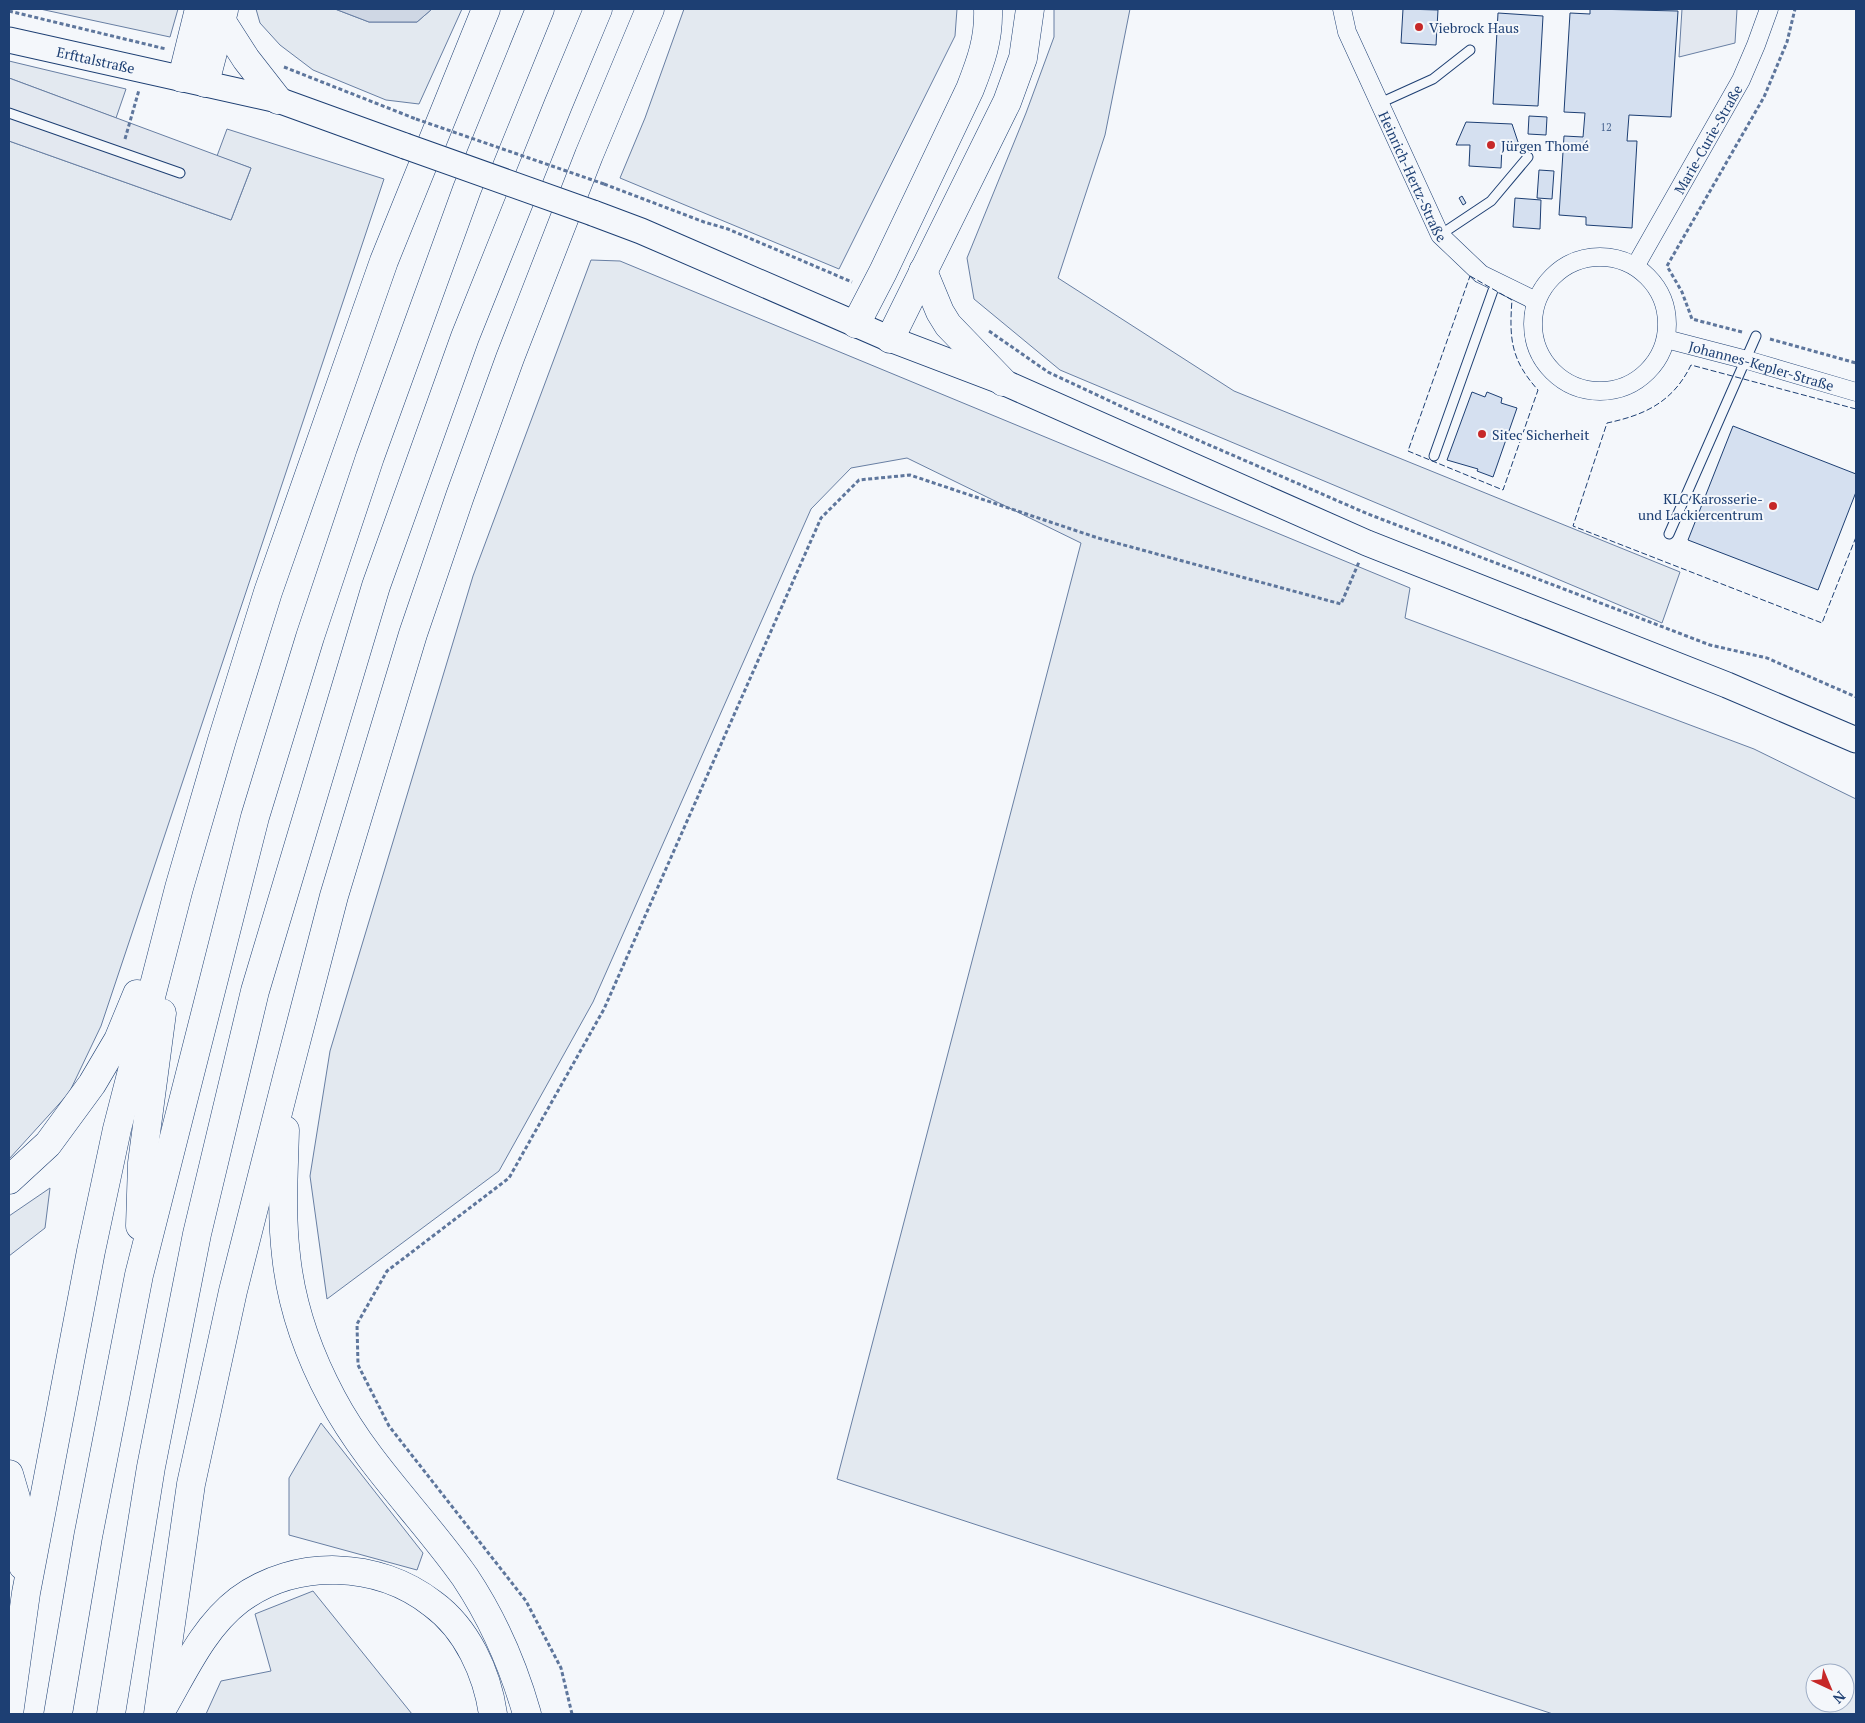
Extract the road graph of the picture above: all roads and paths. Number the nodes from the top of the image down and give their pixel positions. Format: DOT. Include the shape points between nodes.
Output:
graph roads {
  1 [pos="486,9"];
  2 [pos="540,9"];
  3 [pos="598,9"];
  4 [pos="650,9"];
  5 [pos="988,9"];
  6 [pos="1030,9"];
  7 [pos="1342,9"];
  8 [pos="1769,9"];
  9 [pos="1795,9"];
  10 [pos="215,13"];
  11 [pos="9,40"];
  12 [pos="151,46"];
  13 [pos="1470,50"];
  14 [pos="144,70"];
  15 [pos="194,81"];
  16 [pos="278,100"];
  17 [pos="1380,103"];
  18 [pos="9,113"];
  19 [pos="416,119"];
  20 [pos="121,152"];
  21 [pos="1528,157"];
  22 [pos="180,173"];
  23 [pos="1440,235"];
  24 [pos="1636,266"];
  25 [pos="923,271"];
  26 [pos="1496,282"];
  27 [pos="874,290"];
  28 [pos="1536,301"];
  29 [pos="856,324"];
  30 [pos="987,329"];
  31 [pos="1756,336"];
  32 [pos="890,339"];
  33 [pos="1666,339"];
  34 [pos="1747,360"];
  35 [pos="1856,362"];
  36 [pos="1003,382"];
  37 [pos="1856,392"];
  38 [pos="1434,456"];
  39 [pos="1669,534"];
  40 [pos="1367,543"];
  41 [pos="1856,697"];
  42 [pos="1856,740"];
  43 [pos="179,888"];
  44 [pos="288,1073"];
  45 [pos="9,1180"];
  46 [pos="139,1275"];
  47 [pos="9,1474"];
  48 [pos="26,1594"];
  49 [pos="9,1714"];
  50 [pos="58,1714"];
  51 [pos="111,1714"];
  52 [pos="159,1714"];
  53 [pos="493,1714"];
  54 [pos="527,1714"];
  55 [pos="572,1714"];
  1 -- 43 [label="highway" via="384,261 268,592"];
  2 -- 46 [label="highway" via="467,189 370,457 310,637 255,818"];
  3 -- 51 [label="highway" via="465,337 376,586 255,992 197,1234 151,1467"];
  4 -- 44 [label="highway" via="524,321 413,634 334,896"];
  5 -- 27 [label="highway" via="987,36 981,62"];
  6 -- 25 [label="highway" via="1023,58 1007,102"];
  7 -- 17 [label="street, Heinrich-Hertz-Straße" via="1347,32"];
  8 -- 24 [label="street, Marie-Curie-Straße" via="1741,80"];
  9 -- 31 [label="path" via="1787,42 1764,97 1667,266 1692,318"];
  10 -- 15 [label="highway"];
  10 -- 16 [label="highway"];
  11 -- 14 [label="main road, Erfttalstraße"];
  12 -- 14 [label="path"];
  13 -- 17 [label="lane" via="1433,79"];
  14 -- 15 [label="main road, Erfttalstraße"];
  14 -- 20 [label="path"];
  15 -- 16 [label="main road, Erfttalstraße"];
  16 -- 29 [label="main road, Erfttalstraße, bridge" via="641,231"];
  17 -- 23 [label="street, Heinrich-Hertz-Straße"];
  18 -- 20 [label="lane"];
  19 -- 27 [label="path, bridge" via="728,229"];
  20 -- 22 [label="lane"];
  21 -- 23 [label="lane" via="1491,200"];
  23 -- 26 [label="street, Heinrich-Hertz-Straße" via="1481,274"];
  24 -- 28 [label="street" via="1617,258 1597,256 1578,260 1560,269 1546,283"];
  24 -- 33 [label="street" via="1652,279 1663,297 1668,318"];
  25 -- 32 [label="highway"];
  25 -- 36 [label="highway" via="948,325"];
  26 -- 28 [label="street, Heinrich-Hertz-Straße"];
  26 -- 38 [label="lane"];
  27 -- 29 [label="highway"];
  28 -- 33 [label="street" via="1533,323 1536,344 1546,364 1561,379 1581,389 1603,391 1625,387 1644,376 1658,359"];
  29 -- 32 [label="main road, Erfttalstraße"];
  30 -- 41 [label="path" via="1048,372 1368,514 1710,646 1767,658"];
  31 -- 34 [label="lane"];
  31 -- 35 [label="path"];
  32 -- 36 [label="main road, Erfttalstraße"];
  33 -- 34 [label="street, Johannes-Kepler-Straße"];
  34 -- 37 [label="street, Johannes-Kepler-Straße"];
  34 -- 39 [label="lane"];
  36 -- 40 [label="main road, Erfttalstraße"];
  40 -- 42 [label="main road, Erfttalstraße" via="1727,685"];
  40 -- 55 [label="path" via="1341,604 1098,538 910,475 859,480 821,518 604,1009 509,1178 386,1271 357,1324 358,1365 389,1426 526,1601 561,1668"];
  43 -- 45 [label="highway" via="118,1040 92,1084 48,1144"];
  43 -- 46 [label="highway" via="142,1163"];
  43 -- 48 [label="highway" via="117,1129"];
  44 -- 52 [label="highway" via="233,1291 191,1484"];
  44 -- 54 [label="highway" via="283,1208 286,1253 294,1298 307,1340 332,1399 366,1452 480,1600 513,1670"];
  46 -- 50 [label="highway" via="88,1537"];
  47 -- 48 [label="highway" via="16,1498"];
  48 -- 49 [label="highway"];
  52 -- 53 [label="highway" via="200,1643 239,1601 287,1575 336,1569 388,1579 434,1604 472,1650 490,1696"];
}
